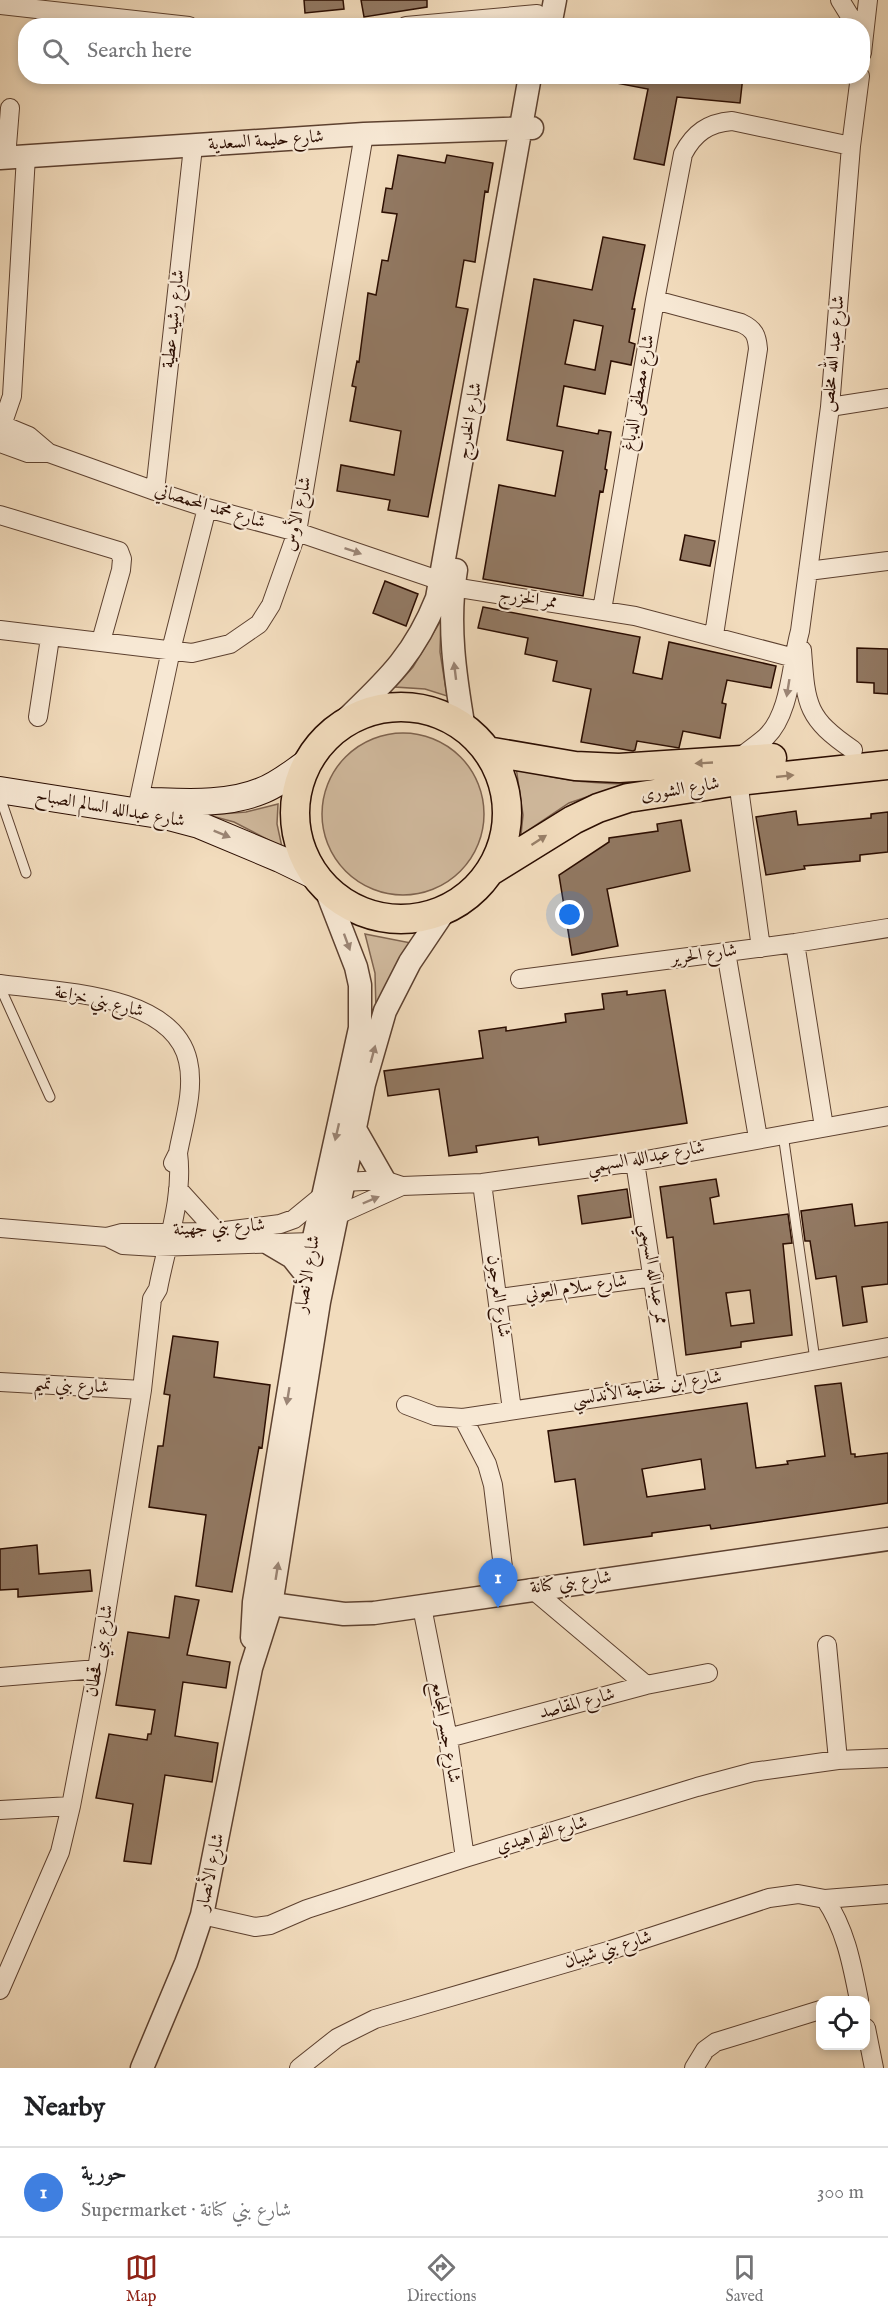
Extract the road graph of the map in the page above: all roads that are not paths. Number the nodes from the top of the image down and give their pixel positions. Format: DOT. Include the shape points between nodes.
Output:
graph roads {
  1 [pos="555,0"];
  2 [pos="840,0"];
  3 [pos="868,0"];
  4 [pos="0,5"];
  5 [pos="541,16"];
  6 [pos="117,18"];
  7 [pos="514,18"];
  8 [pos="849,18"];
  9 [pos="865,18"];
  10 [pos="529,84"];
  11 [pos="539,84"];
  12 [pos="859,84"];
  13 [pos="10,108"];
  14 [pos="526,128"];
  15 [pos="364,134"];
  16 [pos="851,146"];
  17 [pos="193,147"];
  18 [pos="11,157"];
  19 [pos="655,300"];
  20 [pos="888,398"];
  21 [pos="830,407"];
  22 [pos="1,426"];
  23 [pos="0,443"];
  24 [pos="49,453"];
  25 [pos="155,491"];
  26 [pos="207,508"];
  27 [pos="0,515"];
  28 [pos="297,532"];
  29 [pos="888,561"];
  30 [pos="808,571"];
  31 [pos="447,584"];
  32 [pos="602,610"];
  33 [pos="0,630"];
  34 [pos="714,635"];
  35 [pos="50,638"];
  36 [pos="101,641"];
  37 [pos="171,650"];
  38 [pos="797,659"];
  39 [pos="38,717"];
  40 [pos="464,729"];
  41 [pos="334,731"];
  42 [pos="888,746"];
  43 [pos="853,750"];
  44 [pos="487,751"];
  45 [pos="308,762"];
  46 [pos="888,765"];
  47 [pos="737,771"];
  48 [pos="0,778"];
  49 [pos="0,790"];
  50 [pos="0,797"];
  51 [pos="139,800"];
  52 [pos="489,872"];
  53 [pos="26,873"];
  54 [pos="321,882"];
  55 [pos="445,910"];
  56 [pos="888,928"];
  57 [pos="795,943"];
  58 [pos="761,948"];
  59 [pos="726,952"];
  60 [pos="520,980"];
  61 [pos="0,985"];
  62 [pos="50,1096"];
  63 [pos="888,1116"];
  64 [pos="824,1127"];
  65 [pos="356,1131"];
  66 [pos="783,1134"];
  67 [pos="758,1138"];
  68 [pos="178,1153"];
  69 [pos="635,1162"];
  70 [pos="344,1182"];
  71 [pos="393,1183"];
  72 [pos="482,1183"];
  73 [pos="178,1189"];
  74 [pos="323,1195"];
  75 [pos="340,1214"];
  76 [pos="0,1228"];
  77 [pos="217,1232"];
  78 [pos="163,1239"];
  79 [pos="313,1242"];
  80 [pos="270,1244"];
  81 [pos="308,1277"];
  82 [pos="654,1277"];
  83 [pos="499,1298"];
  84 [pos="888,1347"];
  85 [pos="815,1360"];
  86 [pos="300,1368"];
  87 [pos="0,1383"];
  88 [pos="669,1387"];
  89 [pos="142,1390"];
  90 [pos="406,1405"];
  91 [pos="513,1410"];
  92 [pos="463,1418"];
  93 [pos="888,1539"];
  94 [pos="531,1588"];
  95 [pos="506,1592"];
  96 [pos="263,1603"];
  97 [pos="422,1607"];
  98 [pos="827,1645"];
  99 [pos="97,1670"];
  100 [pos="708,1673"];
  101 [pos="0,1677"];
  102 [pos="646,1685"];
  103 [pos="448,1738"];
  104 [pos="888,1758"];
  105 [pos="838,1760"];
  106 [pos="71,1806"];
  107 [pos="0,1810"];
  108 [pos="465,1858"];
  109 [pos="888,1894"];
  110 [pos="825,1899"];
  111 [pos="202,1915"];
  112 [pos="0,1990"];
  113 [pos="856,1996"];
  114 [pos="816,2011"];
  115 [pos="870,2048"];
  116 [pos="142,2068"];
  117 [pos="299,2068"];
  118 [pos="694,2068"];
  119 [pos="874,2068"];
  1 -- 5 [label="street"];
  2 -- 8 [label="street"];
  3 -- 9 [label="street"];
  4 -- 6 [label="street"];
  5 -- 7 [label="street"];
  10 -- 14 [label="street, شارع الخدرج"];
  11 -- 14 [label="street, شارع الخدرج"];
  12 -- 16 [label="street, شارع عبد الله مخلص"];
  13 -- 18 [label="street"];
  14 -- 15 [label="street, شارع حليمة السعدية"];
  14 -- 31 [label="street, شارع الخدرج"];
  15 -- 17 [label="street, شارع حليمة السعدية"];
  15 -- 28 [label="street, شارع الأوس"];
  16 -- 19 [label="street, شارع مصطفى الدباغ" via="732,121 702,130 683,154"];
  16 -- 21 [label="street, شارع عبد الله مخلص"];
  17 -- 18 [label="street, شارع حليمة السعدية"];
  17 -- 25 [label="street, شارع رشيد عطية"];
  18 -- 22 [label="street" via="12,396"];
  19 -- 32 [label="street, شارع مصطفى الدباغ"];
  19 -- 34 [label="street" via="741,322 753,328 757,338"];
  20 -- 21 [label="street"];
  21 -- 30 [label="street, شارع عبد الله مخلص"];
  22 -- 24 [label="street, شارع محمد المحمصاني" via="29,436"];
  23 -- 24 [label="street, شارع محمد المحمصاني" via="28,453"];
  24 -- 25 [label="street, شارع محمد المحمصاني"];
  25 -- 26 [label="street, شارع محمد المحمصاني"];
  26 -- 28 [label="street, شارع محمد المحمصاني"];
  26 -- 37 [label="street"];
  27 -- 36 [label="street" via="119,551 121,570"];
  28 -- 31 [label="street, شارع محمد المحمصاني, one-way"];
  28 -- 37 [label="street, شارع الأوس" via="271,605 250,632 215,648 192,653"];
  29 -- 30 [label="street"];
  30 -- 38 [label="street, شارع عبد الله مخلص"];
  31 -- 32 [label="street, ممر الخزرج"];
  40 -- 31 [label="street, شارع الخدرج, one-way"];
  31 -- 41 [label="street, شارع الخدرج" via="397,669"];
  32 -- 34 [label="street"];
  33 -- 35 [label="street, شارع الأوس"];
  34 -- 38 [label="street"];
  35 -- 36 [label="street, شارع الأوس"];
  35 -- 39 [label="street"];
  36 -- 37 [label="street, شارع الأوس"];
  37 -- 51 [label="street"];
  38 -- 43 [label="street, شارع عبد الله مخلص" via="814,717 830,735"];
  38 -- 47 [label="street, شارع عبد الله مخلص, one-way" via="778,720"];
  40 -- 41 [label="main road" via="439,715 399,708 364,714"];
  40 -- 44 [label="main road"];
  41 -- 45 [label="main road"];
  42 -- 43 [label="main road, شارع الشورى"];
  43 -- 47 [label="main road, شارع الشورى"];
  47 -- 44 [label="main road, شارع الشورى, one-way" via="575,766"];
  44 -- 52 [label="main road" via="501,780 507,812 503,843"];
  45 -- 51 [label="main road, شارع عبدالله السالم الصباح" via="277,783 241,797 189,802"];
  45 -- 54 [label="main road" via="297,795 295,822 303,852"];
  47 -- 46 [label="main road, شارع الشورى, one-way"];
  52 -- 47 [label="main road, شارع الشورى, one-way" via="551,832 598,808"];
  47 -- 58 [label="street"];
  48 -- 51 [label="main road, شارع عبدالله السالم الصباح"];
  49 -- 54 [label="main road, شارع عبدالله السالم الصباح, one-way" via="199,825 280,859"];
  50 -- 53 [label="lane"];
  52 -- 55 [label="main road" via="470,894"];
  54 -- 55 [label="main road" via="349,905 379,917 411,919"];
  54 -- 74 [label="street, شارع الأنصار, one-way" via="356,967 361,1004 360,1028"];
  65 -- 55 [label="street, شارع الأنصار, one-way" via="364,1084 385,1011 410,962"];
  56 -- 57 [label="street, شارع الحرير"];
  57 -- 58 [label="street, شارع الحرير"];
  57 -- 64 [label="street"];
  58 -- 59 [label="street, شارع الحرير"];
  59 -- 60 [label="street, شارع الحرير"];
  59 -- 67 [label="street"];
  61 -- 62 [label="lane"];
  61 -- 68 [label="street, شارع بني خزاعة" via="130,1006 153,1015 172,1029 189,1063"];
  63 -- 64 [label="street, شارع عبدالله السهمي"];
  64 -- 66 [label="street, شارع عبدالله السهمي"];
  65 -- 70 [label="street, شارع الأنصار"];
  65 -- 71 [label="street"];
  66 -- 67 [label="street, شارع عبدالله السهمي"];
  66 -- 85 [label="lane"];
  67 -- 69 [label="street, شارع عبدالله السهمي"];
  68 -- 73 [label="street, شارع بني خزاعة"];
  68 -- 78 [label="street, شارع بني خزاعة" via="170,1169"];
  69 -- 72 [label="street, شارع عبدالله السهمي"];
  69 -- 82 [label="street, ممر عبدالله السهمي"];
  70 -- 71 [label="street, شارع عبدالله السهمي"];
  70 -- 74 [label="street, شارع عبدالله السهمي"];
  70 -- 75 [label="street, شارع الأنصار"];
  71 -- 72 [label="street, شارع عبدالله السهمي"];
  75 -- 71 [label="street, شارع عبدالله السهمي, one-way"];
  72 -- 83 [label="street, شارع العرجون"];
  73 -- 77 [label="street"];
  73 -- 78 [label="street, شارع بني خزاعة"];
  74 -- 77 [label="street, شارع بني جهينة" via="294,1219 280,1224"];
  74 -- 79 [label="street, شارع الأنصار"];
  75 -- 79 [label="street, شارع عبدالله السهمي"];
  75 -- 86 [label="street, شارع الأنصار"];
  76 -- 78 [label="street, شارع بني جهينة" via="107,1237 122,1233"];
  77 -- 78 [label="street, شارع بني جهينة"];
  78 -- 80 [label="street, شارع بني جهينة"];
  78 -- 89 [label="street, شارع بني قحطان" via="148,1288 152,1299"];
  79 -- 80 [label="street, شارع بني جهينة"];
  79 -- 81 [label="street, شارع الأنصار"];
  80 -- 81 [label="street" via="292,1257"];
  81 -- 86 [label="street, شارع الأنصار"];
  82 -- 83 [label="street, شارع سلام العوني"];
  82 -- 88 [label="street, ممر عبدالله السهمي"];
  83 -- 91 [label="street, شارع العرجون"];
  84 -- 85 [label="street, شارع ابن خفاجة الأندلسي"];
  85 -- 88 [label="street, شارع ابن خفاجة الأندلسي"];
  86 -- 96 [label="street, شارع الأنصار"];
  87 -- 89 [label="street, شارع بني تميم"];
  88 -- 91 [label="street, شارع ابن خفاجة الأندلسي"];
  89 -- 99 [label="street, شارع بني قحطان"];
  90 -- 92 [label="street, شارع ابن خفاجة الأندلسي" via="435,1416"];
  91 -- 92 [label="street, شارع ابن خفاجة الأندلسي"];
  92 -- 95 [label="street" via="487,1464 493,1485"];
  93 -- 94 [label="street, شارع بني كنانة"];
  94 -- 95 [label="street, شارع بني كنانة"];
  94 -- 102 [label="street"];
  95 -- 97 [label="street, شارع بني كنانة"];
  96 -- 97 [label="street, شارع بني كنانة" via="344,1614"];
  96 -- 111 [label="street, شارع الأنصار"];
  97 -- 103 [label="street, شارع جسر المجامع"];
  98 -- 105 [label="street"];
  99 -- 101 [label="street"];
  99 -- 106 [label="street, شارع بني قحطان"];
  100 -- 102 [label="street, شارع المقاصد"];
  102 -- 103 [label="street, شارع المقاصد"];
  103 -- 108 [label="street, شارع جسر المجامع"];
  104 -- 105 [label="street, شارع الفراهيدي"];
  105 -- 108 [label="street, شارع الفراهيدي" via="753,1772"];
  106 -- 107 [label="street"];
  106 -- 112 [label="street, شارع بني قحطان" via="60,1852"];
  108 -- 111 [label="street, شارع الفراهيدي" via="270,1925 255,1927"];
  109 -- 110 [label="street, شارع بني شيبان"];
  110 -- 113 [label="street" via="841,1926"];
  110 -- 117 [label="street, شارع بني شيبان" via="798,1894 769,1898 610,1950 375,2019 337,2038"];
  111 -- 116 [label="street, شارع الأنصار"];
  114 -- 118 [label="street" via="716,2042 705,2050"];
  115 -- 119 [label="street"];
}
